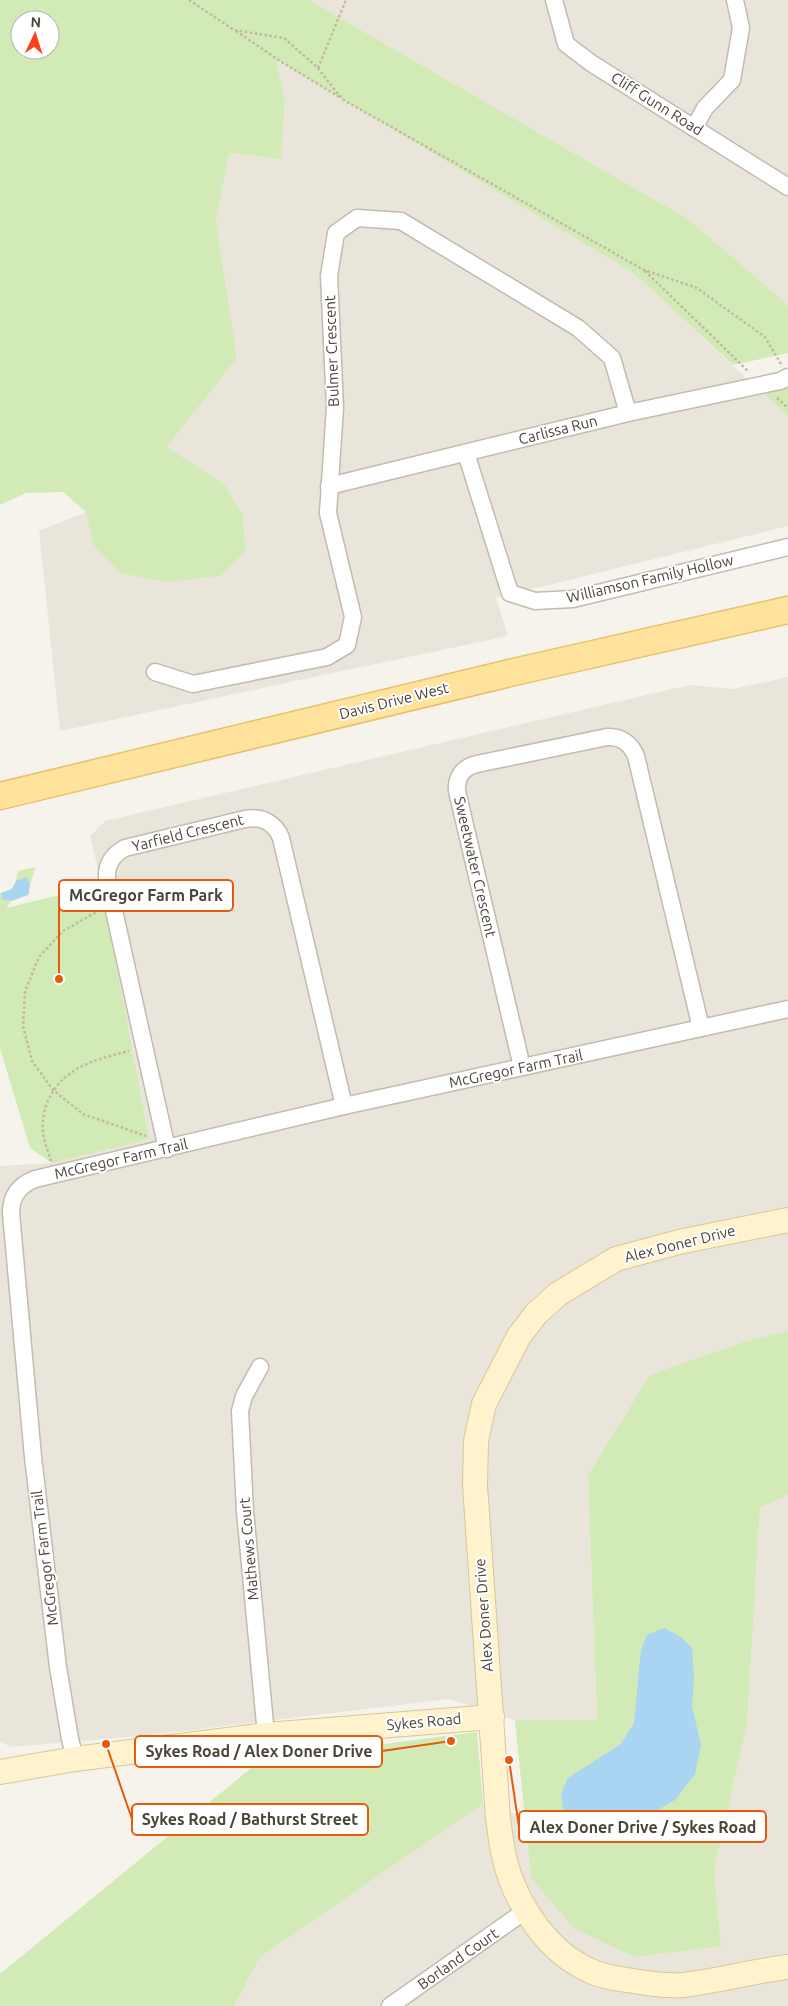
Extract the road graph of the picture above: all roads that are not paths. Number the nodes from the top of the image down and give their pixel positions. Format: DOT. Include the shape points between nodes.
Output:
graph roads {
  1 [pos="554,0"];
  2 [pos="736,0"];
  3 [pos="694,128"];
  4 [pos="788,187"];
  5 [pos="786,373"];
  6 [pos="628,413"];
  7 [pos="466,453"];
  8 [pos="329,486"];
  9 [pos="788,547"];
  10 [pos="788,610"];
  11 [pos="155,672"];
  12 [pos="0,796"];
  13 [pos="788,1009"];
  14 [pos="701,1028"];
  15 [pos="522,1067"];
  16 [pos="344,1106"];
  17 [pos="166,1146"];
  18 [pos="788,1220"];
  19 [pos="260,1366"];
  20 [pos="492,1717"];
  21 [pos="266,1735"];
  22 [pos="75,1759"];
  23 [pos="0,1772"];
  24 [pos="525,1911"];
  25 [pos="788,1967"];
  26 [pos="390,2006"];
  1 -- 3 [label="street, Cliff Gunn Road" via="566,44"];
  2 -- 3 [label="street" via="741,28 732,80 705,108"];
  3 -- 4 [label="street, Cliff Gunn Road"];
  5 -- 6 [label="street, Carlissa Run" via="763,385"];
  6 -- 7 [label="street, Carlissa Run"];
  6 -- 8 [label="street, Bulmer Crescent" via="612,358 578,328 401,222 357,218 336,233 329,276 335,407"];
  7 -- 8 [label="street, Carlissa Run"];
  7 -- 9 [label="street, Williamson Family Hollow" via="510,593 534,601 573,600"];
  8 -- 11 [label="street, Bulmer Crescent" via="328,512 353,617 347,645 327,657 193,684"];
  10 -- 12 [label="main road, Davis Drive West" via="514,672"];
  13 -- 14 [label="street, McGregor Farm Trail"];
  14 -- 15 [label="street, McGregor Farm Trail"];
  14 -- 15 [label="street, Sweetwater Crescent" via="636,756 630,746 620,739 607,737 473,765 460,775 457,791"];
  15 -- 16 [label="street, McGregor Farm Trail"];
  16 -- 17 [label="street, McGregor Farm Trail"];
  16 -- 17 [label="street, Yarfield Crescent" via="281,838 271,824 250,818 122,850 112,858 107,869"];
  17 -- 22 [label="street, McGregor Farm Trail" via="32,1180 19,1188 11,1206 36,1476 58,1667"];
  18 -- 20 [label="street, Alex Doner Drive" via="679,1242 616,1259 558,1294 536,1314 519,1336 484,1404 476,1441 474,1485"];
  19 -- 21 [label="street, Mathews Court" via="240,1411 245,1511"];
  20 -- 21 [label="street, Sykes Road"];
  20 -- 24 [label="street, Alex Doner Drive" via="498,1818 504,1856"];
  21 -- 22 [label="street, Sykes Road"];
  22 -- 23 [label="street, Sykes Road"];
  24 -- 25 [label="street, Alex Doner Drive" via="555,1947 593,1972 619,1979 682,1985"];
  24 -- 26 [label="street, Borland Court"];
}
